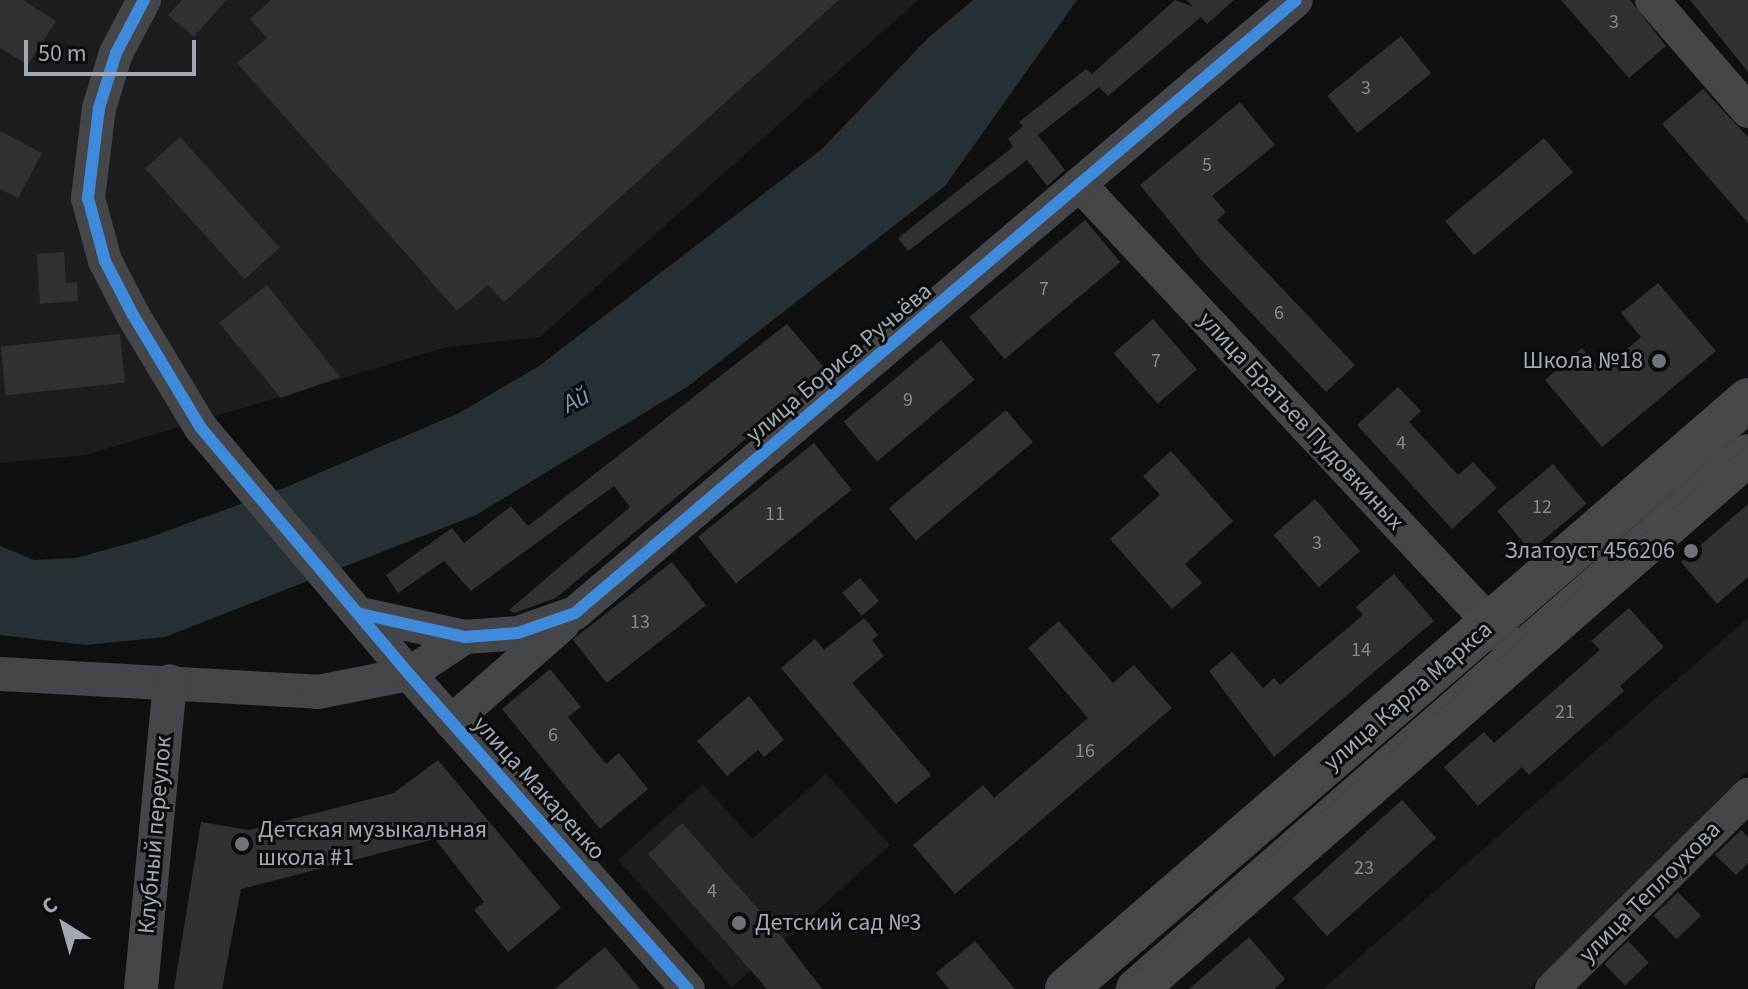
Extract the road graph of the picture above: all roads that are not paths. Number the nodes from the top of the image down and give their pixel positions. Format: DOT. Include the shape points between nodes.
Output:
graph roads {
  1 [pos="144,0"];
  2 [pos="1296,0"];
  3 [pos="1652,0"];
  4 [pos="1748,111"];
  5 [pos="1082,187"];
  6 [pos="1748,399"];
  7 [pos="1748,455"];
  8 [pos="354,605"];
  9 [pos="575,613"];
  10 [pos="1491,625"];
  11 [pos="465,637"];
  12 [pos="1521,654"];
  13 [pos="0,674"];
  14 [pos="409,674"];
  15 [pos="170,681"];
  16 [pos="451,722"];
  17 [pos="1748,795"];
  18 [pos="141,989"];
  19 [pos="688,989"];
  20 [pos="1066,989"];
  21 [pos="1137,989"];
  22 [pos="1552,989"];
  1 -- 8 [label="street, улица Макаренко" via="116,53 99,108 88,198 105,261 201,428"];
  2 -- 5 [label="street, улица Бориса Ручьёва"];
  3 -- 4 [label="street"];
  5 -- 9 [label="street, улица Бориса Ручьёва"];
  5 -- 10 [label="street, улица Братьев Пудовкиных"];
  6 -- 10 [label="main road, улица Карла Маркса"];
  7 -- 12 [label="main road, улица Карла Маркса"];
  8 -- 11 [label="street, улица Бориса Ручьёва"];
  8 -- 14 [label="street, улица Макаренко"];
  9 -- 11 [label="street, улица Бориса Ручьёва" via="518,633"];
  9 -- 16 [label="street"];
  10 -- 12 [label="street, улица Братьев Пудовкиных"];
  10 -- 20 [label="main road, улица Карла Маркса"];
  11 -- 14 [label="street"];
  12 -- 21 [label="main road, улица Карла Маркса"];
  13 -- 15 [label="street"];
  14 -- 15 [label="street" via="318,692"];
  14 -- 16 [label="street, улица Макаренко"];
  15 -- 18 [label="street, Клубный переулок"];
  16 -- 19 [label="street, улица Макаренко"];
  17 -- 22 [label="street, улица Теплоухова"];
}
